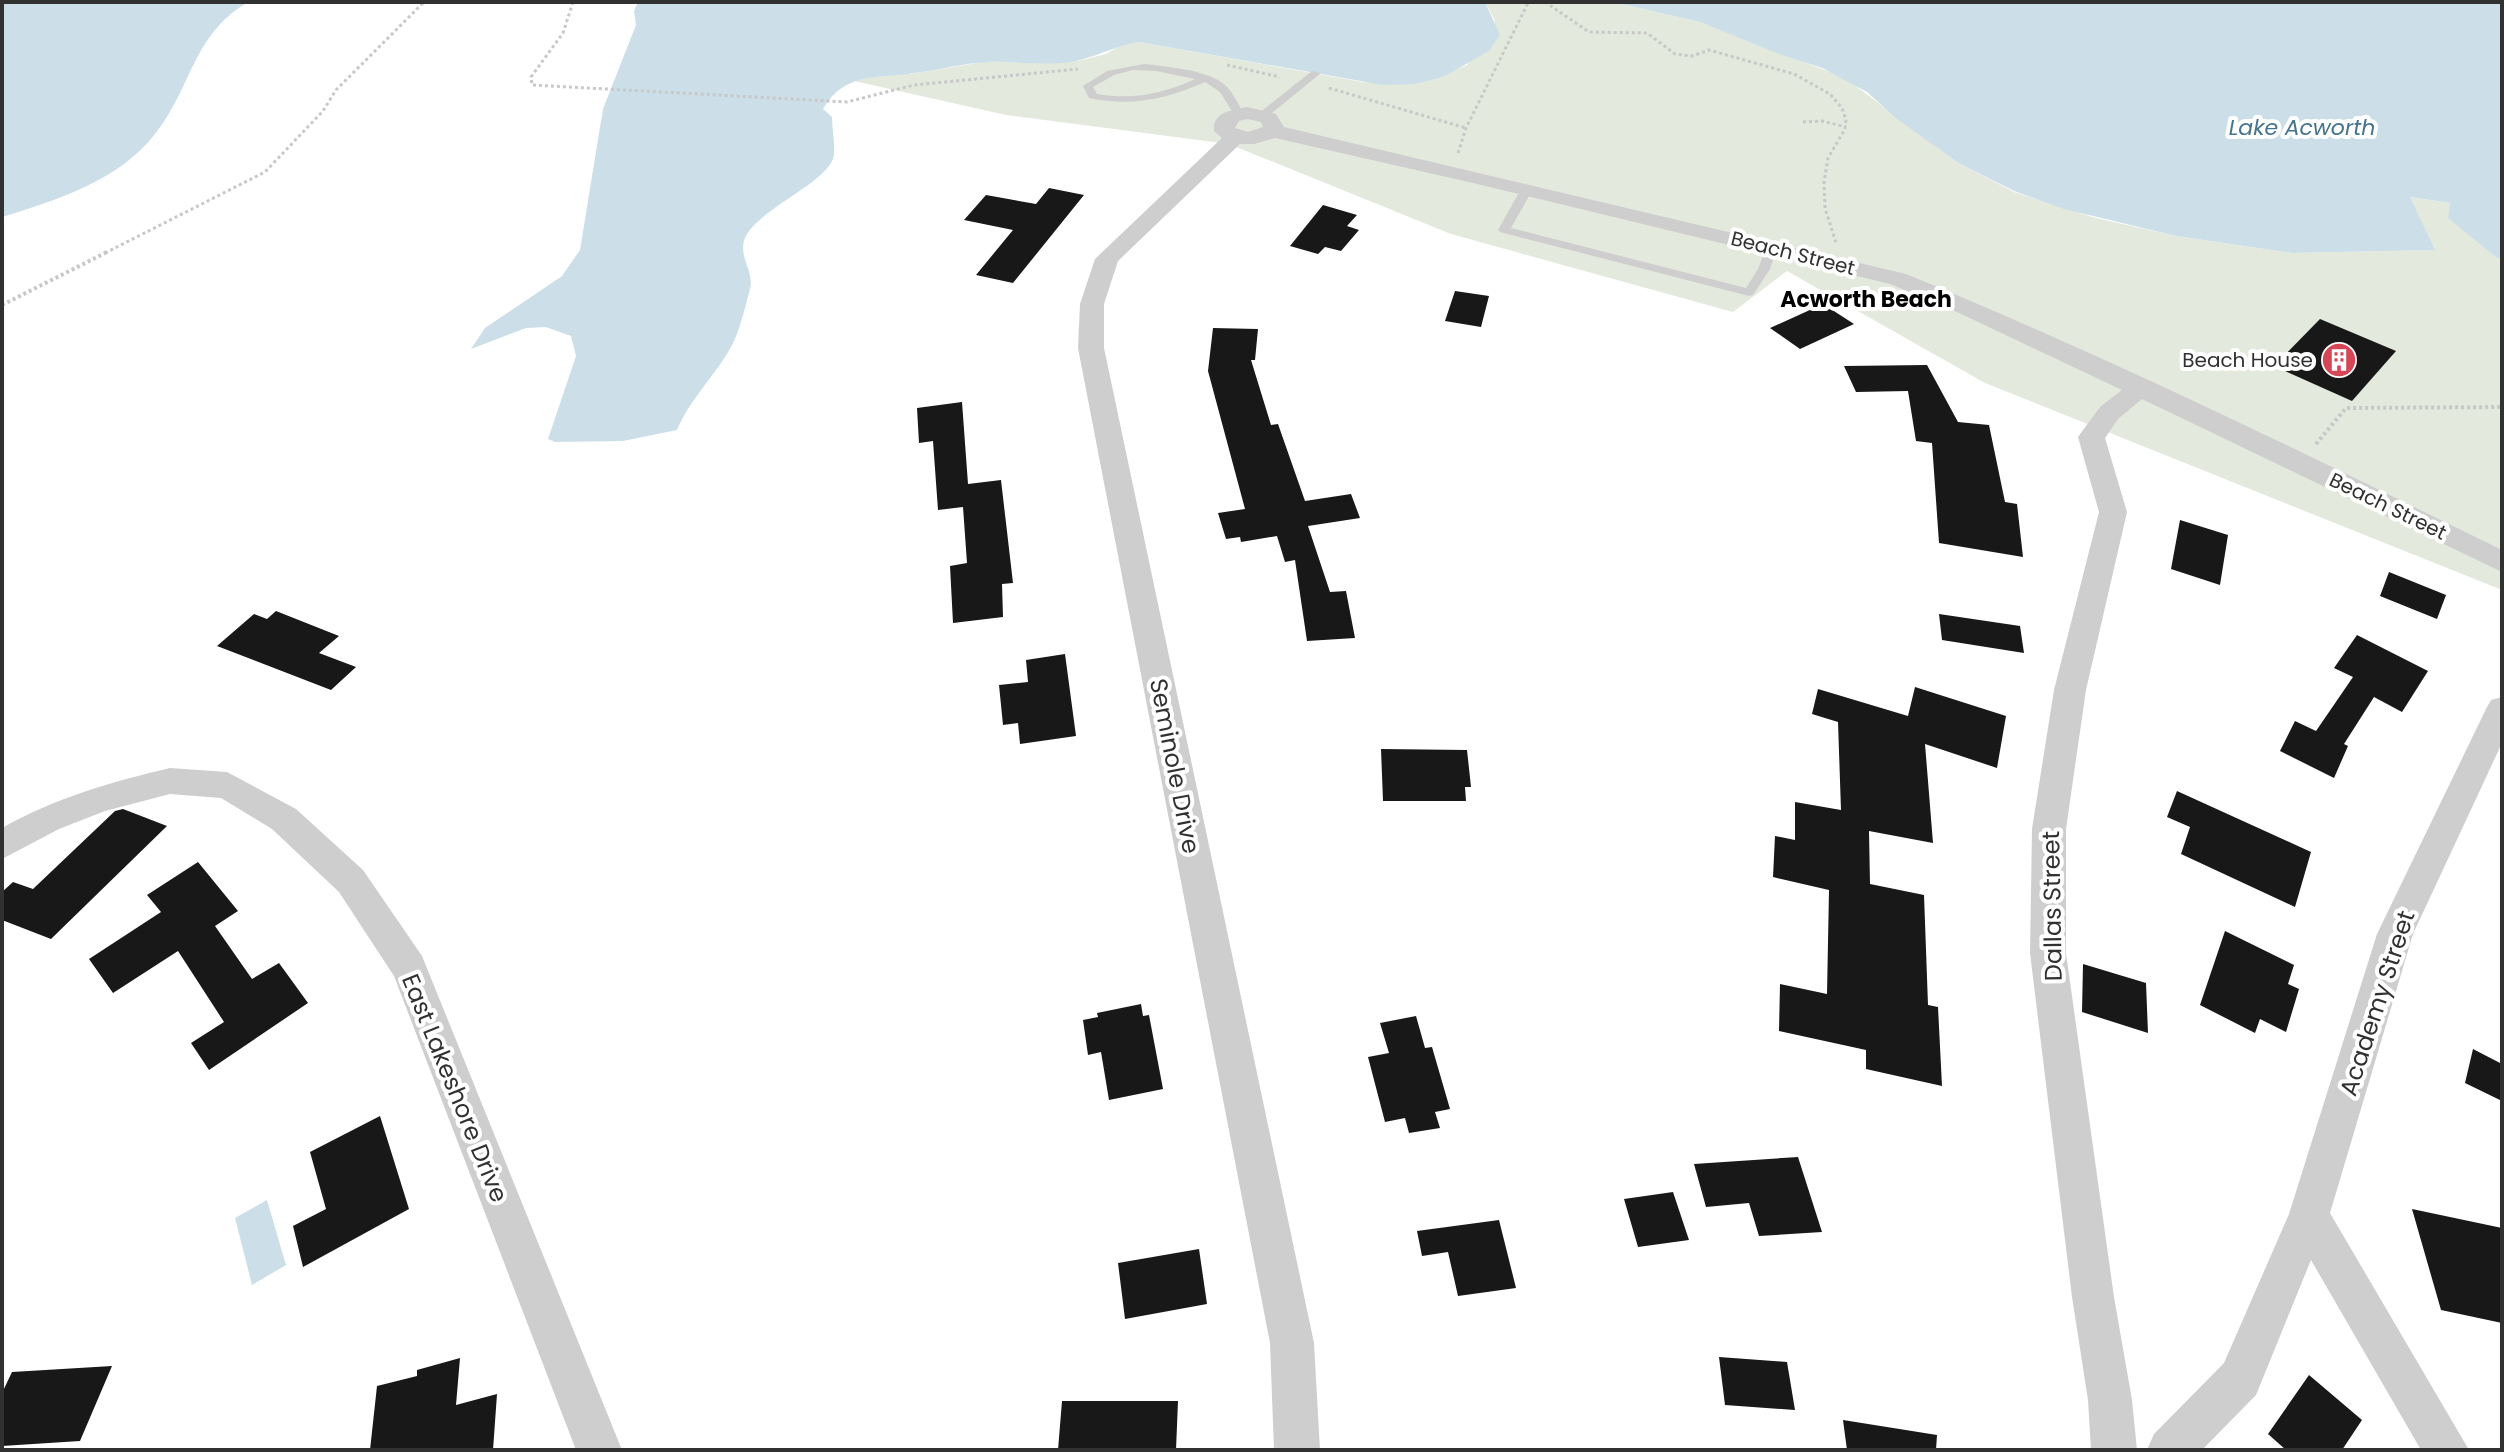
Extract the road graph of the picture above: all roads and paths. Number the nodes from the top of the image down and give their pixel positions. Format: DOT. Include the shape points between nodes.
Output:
graph roads {
  1 [pos="424,2"];
  2 [pos="573,2"];
  3 [pos="1534,2"];
  4 [pos="1545,2"];
  5 [pos="1316,73"];
  6 [pos="1204,79"];
  7 [pos="847,102"];
  8 [pos="1803,122"];
  9 [pos="1268,123"];
  10 [pos="1237,125"];
  11 [pos="1846,127"];
  12 [pos="1455,172"];
  13 [pos="1527,189"];
  14 [pos="1771,247"];
  15 [pos="1839,263"];
  16 [pos="2,305"];
  17 [pos="2139,389"];
  18 [pos="2502,407"];
  19 [pos="2307,466"];
  20 [pos="2502,562"];
  21 [pos="2502,709"];
  22 [pos="2,845"];
  23 [pos="2309,1216"];
  24 [pos="599,1450"];
  25 [pos="1297,1450"];
  26 [pos="2114,1450"];
  27 [pos="2170,1450"];
  28 [pos="2446,1450"];
  1 -- 16 [label="path" via="336,90 265,172"];
  2 -- 7 [label="path" via="563,33 531,77 532,85"];
  3 -- 12 [label="path" via="1528,3 1466,128"];
  4 -- 11 [label="path" via="1589,32 1647,33 1671,53 1701,55 1709,50 1771,66 1837,101"];
  5 -- 9 [label="lane"];
  6 -- 6 [label="lane" via="1151,66 1125,66 1088,86 1093,96 1142,101"];
  6 -- 10 [label="lane" via="1220,84"];
  8 -- 11 [label="path"];
  9 -- 10 [label="street" via="1252,139"];
  9 -- 12 [label="street, Beach Street"];
  10 -- 25 [label="street, Seminole Drive" via="1107,259 1092,304 1091,348 1292,1343"];
  11 -- 15 [label="path" via="1826,165 1824,193"];
  12 -- 13 [label="street, Beach Street"];
  13 -- 14 [label="street, Beach Street"];
  13 -- 14 [label="lane" via="1504,230 1749,292"];
  14 -- 15 [label="street, Beach Street"];
  15 -- 17 [label="street, Beach Street" via="1898,279 1966,307"];
  17 -- 19 [label="street, Beach Street"];
  17 -- 26 [label="street, Dallas Street" via="2109,413 2091,437 2113,512 2070,690 2049,829 2048,953"];
  18 -- 19 [label="path" via="2346,408 2314,446"];
  19 -- 20 [label="street, Beach Street"];
  21 -- 23 [label="street, Academy Street" via="2395,934"];
  22 -- 24 [label="street, East Lakeshore Drive" via="47,819 101,798 170,781 227,785 284,819 351,881 409,968"];
  23 -- 27 [label="street, Academy Street" via="2240,1379"];
  23 -- 28 [label="street"];
}
